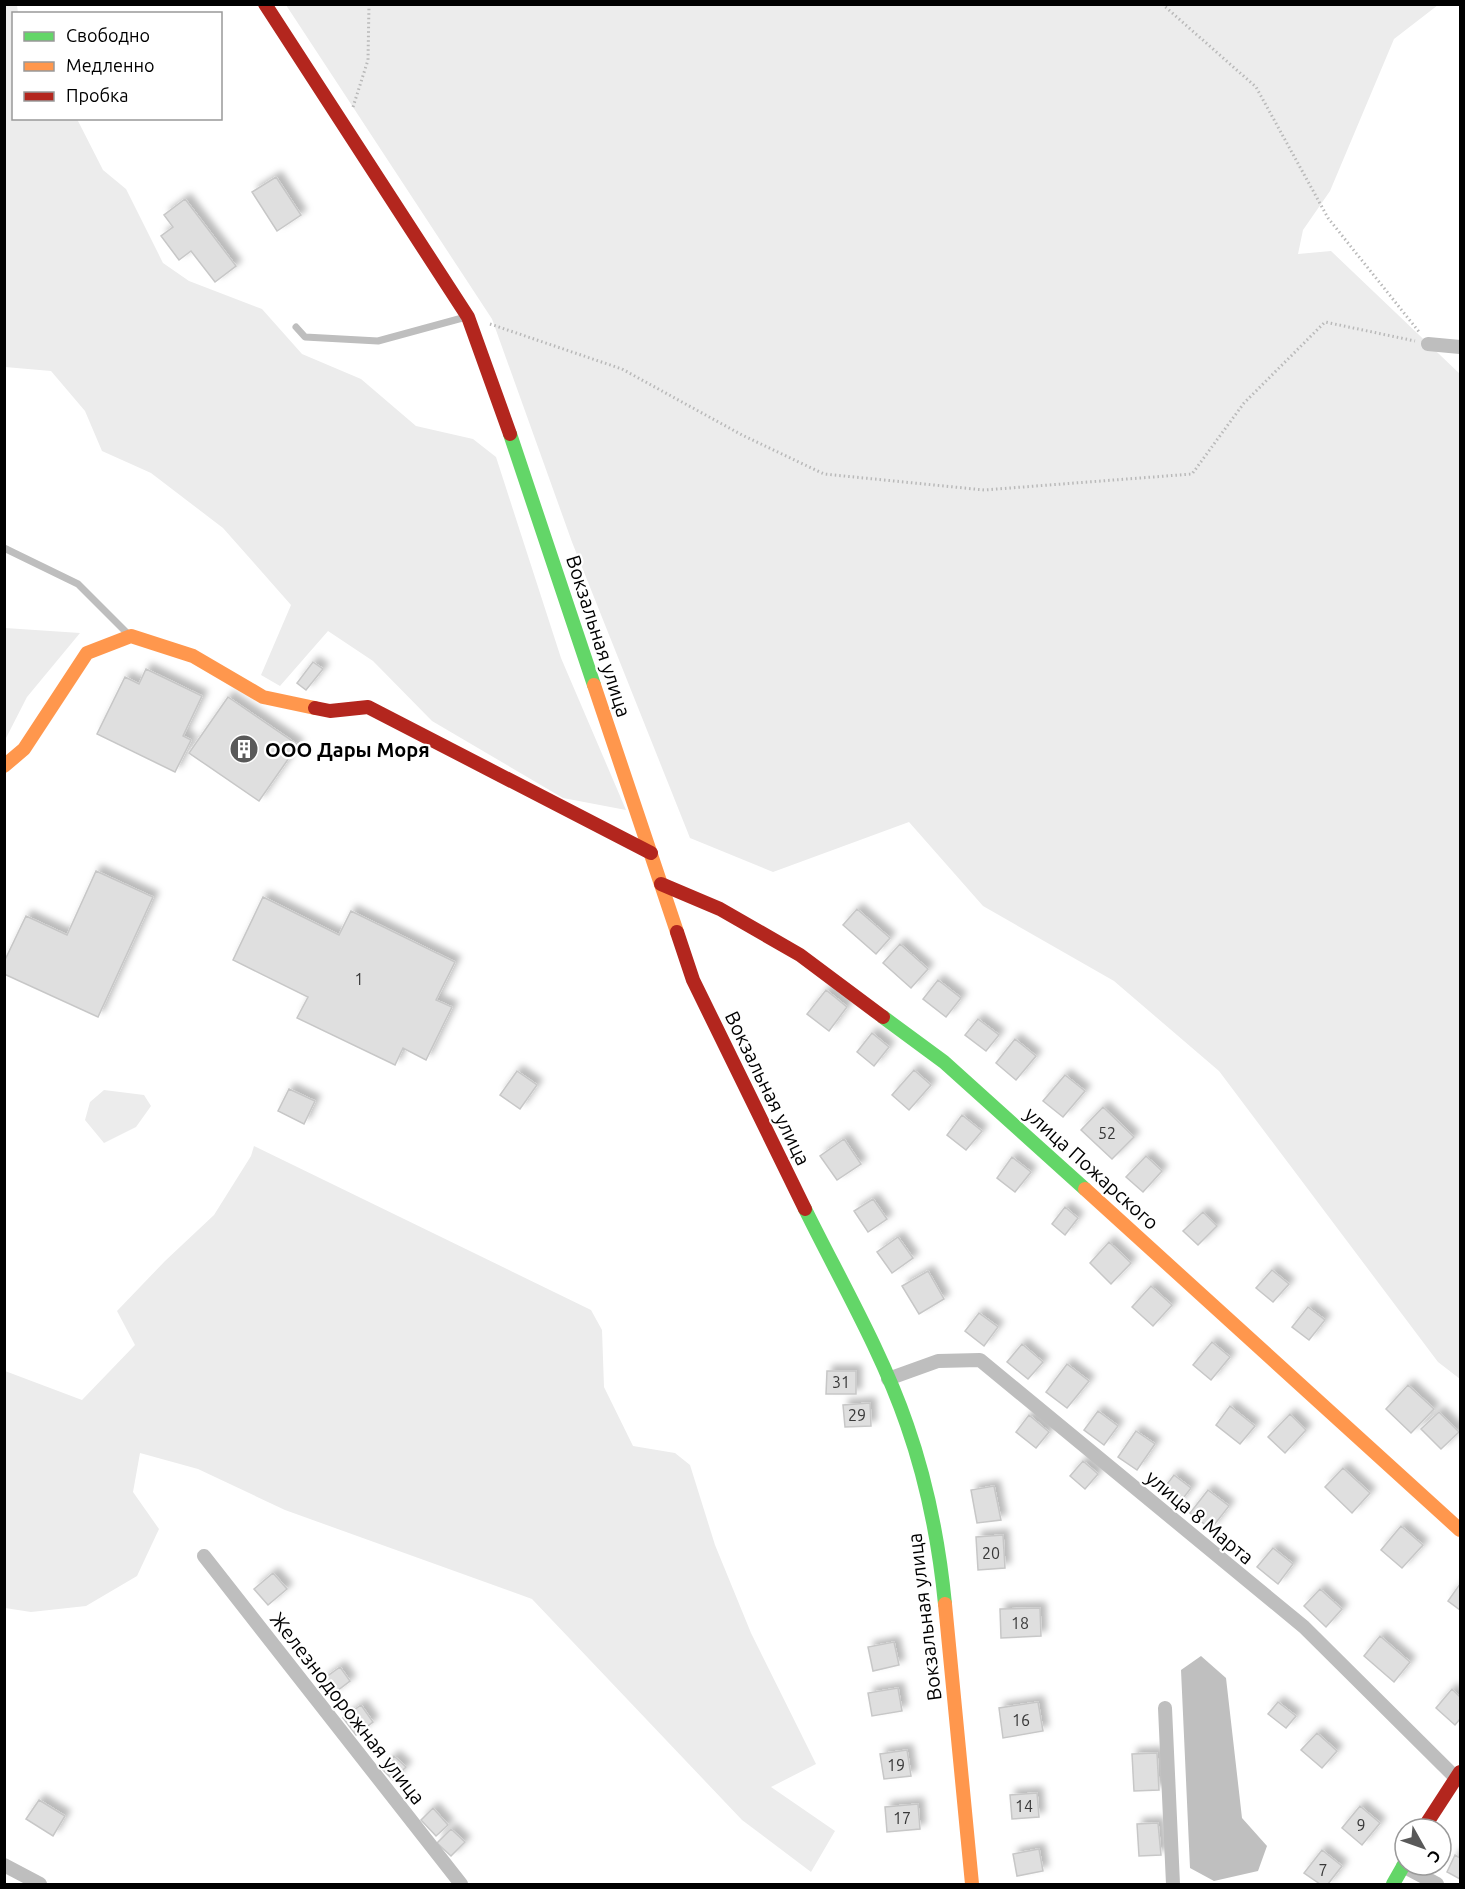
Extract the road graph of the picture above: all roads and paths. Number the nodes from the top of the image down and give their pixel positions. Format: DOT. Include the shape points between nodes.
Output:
graph roads {
  1 [pos="265,4"];
  2 [pos="369,4"];
  3 [pos="1162,4"];
  4 [pos="346,129"];
  5 [pos="468,317"];
  6 [pos="296,327"];
  7 [pos="1428,344"];
  8 [pos="1461,347"];
  9 [pos="4,548"];
  10 [pos="131,636"];
  11 [pos="4,766"];
  12 [pos="651,853"];
  13 [pos="661,884"];
  14 [pos="888,1379"];
  15 [pos="1461,1530"];
  16 [pos="204,1556"];
  17 [pos="1165,1708"];
  18 [pos="1459,1775"];
  19 [pos="1431,1817"];
  20 [pos="4,1865"];
  21 [pos="40,1884"];
  22 [pos="461,1884"];
  23 [pos="972,1884"];
  24 [pos="1173,1884"];
  1 -- 4 [label="street, Вокзальная улица"];
  2 -- 4 [label="path" via="368,60"];
  3 -- 7 [label="path" via="1256,87 1328,218"];
  4 -- 5 [label="street, Вокзальная улица"];
  5 -- 6 [label="lane" via="378,341 305,337"];
  5 -- 7 [label="path" via="622,369 742,435 824,474 984,490 1192,474 1245,403 1325,322"];
  5 -- 12 [label="street, Вокзальная улица"];
  7 -- 8 [label="street"];
  9 -- 10 [label="lane" via="78,584"];
  10 -- 11 [label="street" via="87,653 24,748"];
  10 -- 12 [label="street" via="193,656 263,697 330,711 368,707"];
  12 -- 13 [label="street, Вокзальная улица"];
  13 -- 14 [label="street, Вокзальная улица" via="693,980"];
  13 -- 15 [label="street, улица Пожарского" via="720,909 800,955 944,1062"];
  14 -- 18 [label="street, улица 8 Марта" via="938,1361 980,1360 1304,1628"];
  14 -- 23 [label="street, Вокзальная улица" via="907,1425 939,1546"];
  16 -- 22 [label="street, Железнодорожная улица"];
  17 -- 24 [label="street"];
  18 -- 19 [label="street"];
  20 -- 21 [label="street"];
}
